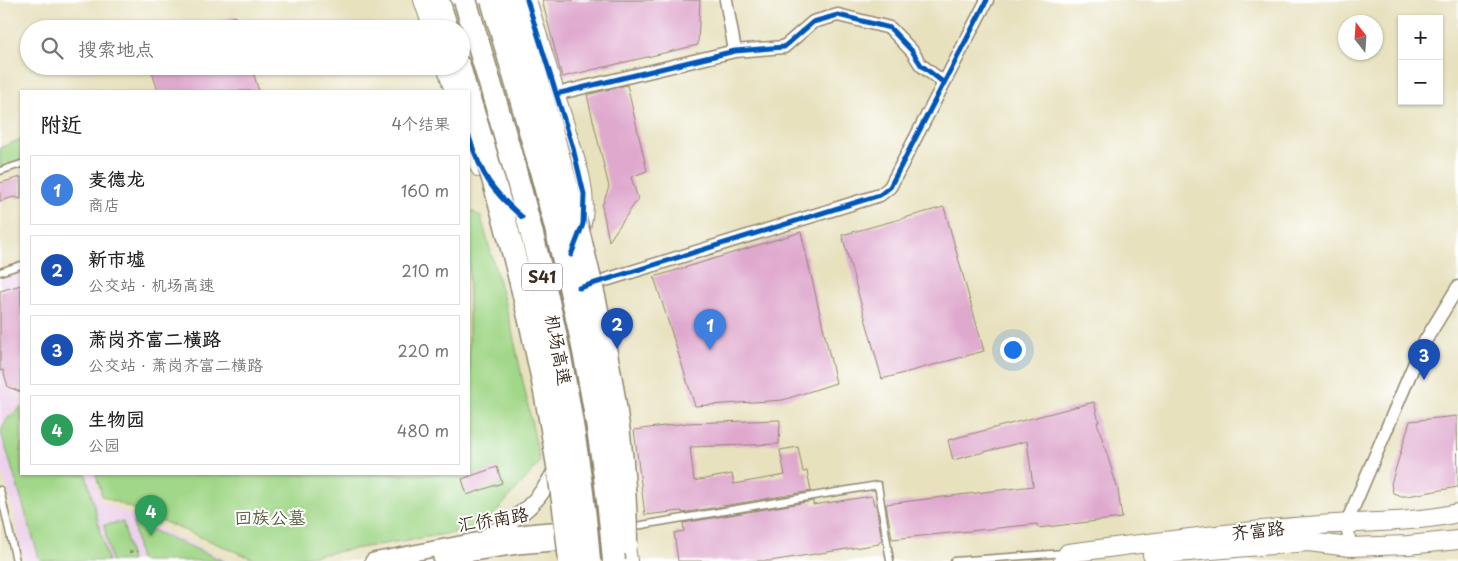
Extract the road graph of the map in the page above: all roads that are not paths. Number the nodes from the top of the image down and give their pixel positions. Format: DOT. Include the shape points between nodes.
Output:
graph roads {
  1 [pos="423,0"];
  2 [pos="438,0"];
  3 [pos="465,0"];
  4 [pos="492,0"];
  5 [pos="512,0"];
  6 [pos="527,0"];
  7 [pos="726,0"];
  8 [pos="987,0"];
  9 [pos="430,20"];
  10 [pos="444,20"];
  11 [pos="735,51"];
  12 [pos="449,75"];
  13 [pos="461,75"];
  14 [pos="944,83"];
  15 [pos="454,90"];
  16 [pos="466,90"];
  17 [pos="556,94"];
  18 [pos="470,102"];
  19 [pos="470,141"];
  20 [pos="20,164"];
  21 [pos="0,171"];
  22 [pos="522,217"];
  23 [pos="571,255"];
  24 [pos="20,265"];
  25 [pos="0,272"];
  26 [pos="1458,287"];
  27 [pos="579,288"];
  28 [pos="569,443"];
  29 [pos="0,490"];
  30 [pos="616,506"];
  31 [pos="1458,513"];
  32 [pos="1347,522"];
  33 [pos="621,533"];
  34 [pos="1458,540"];
  35 [pos="478,541"];
  36 [pos="1350,548"];
  37 [pos="584,551"];
  38 [pos="1067,558"];
  39 [pos="16,561"];
  40 [pos="373,561"];
  41 [pos="425,561"];
  42 [pos="570,561"];
  43 [pos="614,561"];
  44 [pos="627,561"];
  45 [pos="890,561"];
  46 [pos="954,561"];
  47 [pos="1090,561"];
  1 -- 9 [label="main road"];
  2 -- 10 [label="highway"];
  3 -- 37 [label="highway, 机场高速 / S41, bridge" via="520,188 548,302 572,425 584,510"];
  4 -- 43 [label="highway, 机场高速 / S41, bridge" via="570,286 594,409"];
  5 -- 44 [label="highway, bridge" via="571,200 603,335 619,430"];
  6 -- 17 [label="main road"];
  7 -- 11 [label="street"];
  8 -- 14 [label="street"];
  11 -- 14 [label="street" via="784,47 813,22 838,16 890,28 912,51 921,66"];
  11 -- 17 [label="street"];
  12 -- 15 [label="main road"];
  13 -- 16 [label="highway"];
  14 -- 27 [label="street" via="890,187 880,196"];
  17 -- 23 [label="main road" via="584,194 582,224"];
  18 -- 42 [label="highway, bridge" via="502,206 531,326 553,440"];
  19 -- 22 [label="main road" via="485,178 506,204"];
  20 -- 21 [label="lane"];
  24 -- 25 [label="lane"];
  26 -- 32 [label="street" via="1422,346"];
  28 -- 35 [label="street" via="539,498 516,518"];
  29 -- 39 [label="lane"];
  30 -- 33 [label="main road"];
  31 -- 32 [label="main road, 齐富路" via="1437,518"];
  32 -- 36 [label="street"];
  32 -- 38 [label="main road, 齐富路" via="1270,529"];
  33 -- 35 [label="street, 汇侨南路" via="547,530"];
  33 -- 44 [label="main road"];
  33 -- 45 [label="lane" via="878,485"];
  34 -- 36 [label="main road, 齐富路"];
  35 -- 40 [label="street, 汇侨南路"];
  36 -- 47 [label="main road, 齐富路" via="1308,542"];
  37 -- 41 [label="street, 汇侨南路" via="508,547"];
  38 -- 46 [label="lane"];
}
